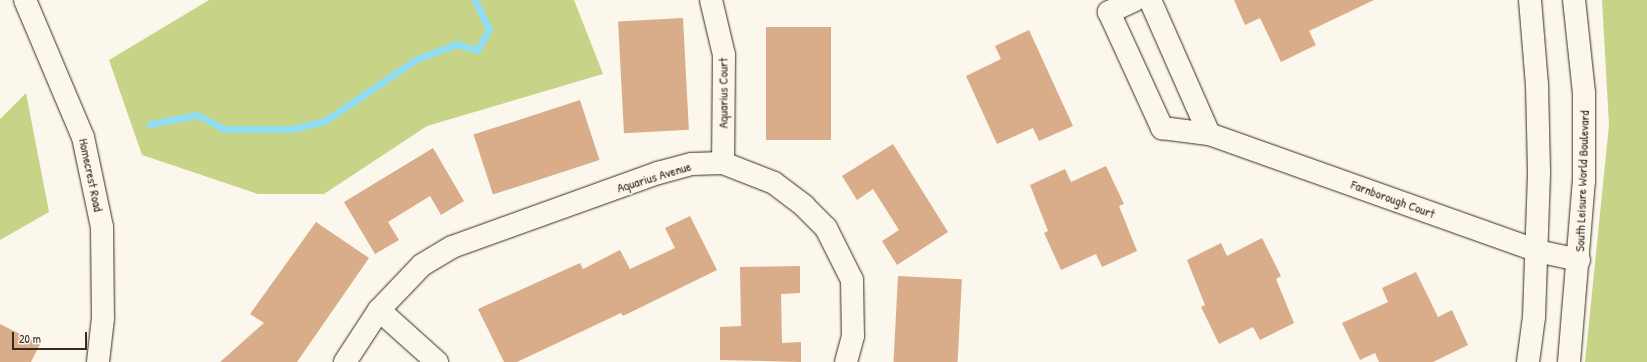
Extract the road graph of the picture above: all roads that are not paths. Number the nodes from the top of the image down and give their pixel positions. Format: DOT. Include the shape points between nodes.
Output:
graph roads {
  1 [pos="25,0"];
  2 [pos="711,0"];
  3 [pos="1135,0"];
  4 [pos="1150,0"];
  5 [pos="1530,0"];
  6 [pos="1574,0"];
  7 [pos="1209,134"];
  8 [pos="723,163"];
  9 [pos="1537,251"];
  10 [pos="1579,260"];
  11 [pos="379,310"];
  12 [pos="98,362"];
  13 [pos="345,362"];
  14 [pos="437,362"];
  15 [pos="846,362"];
  16 [pos="1528,362"];
  17 [pos="1569,362"];
  1 -- 12 [label="street, Homecrest Road" via="83,137 102,227 103,318"];
  2 -- 8 [label="street, Aquarius Court" via="724,55"];
  3 -- 7 [label="street, Farnborough Court" via="1109,12 1162,128"];
  4 -- 7 [label="street"];
  5 -- 9 [label="street" via="1537,85"];
  6 -- 10 [label="street, South Leisure World Boulevard" via="1584,93 1584,181"];
  7 -- 9 [label="street, Farnborough Court"];
  8 -- 11 [label="street, Aquarius Avenue" via="692,164 658,173 452,247 422,265"];
  8 -- 15 [label="street, Aquarius Avenue" via="774,183 804,206 826,228 852,280 853,336"];
  9 -- 10 [label="street, Farnborough Court"];
  9 -- 16 [label="street" via="1534,317"];
  10 -- 17 [label="street, South Leisure World Boulevard"];
  11 -- 13 [label="street, Aquarius Avenue"];
  11 -- 14 [label="street"];
}
